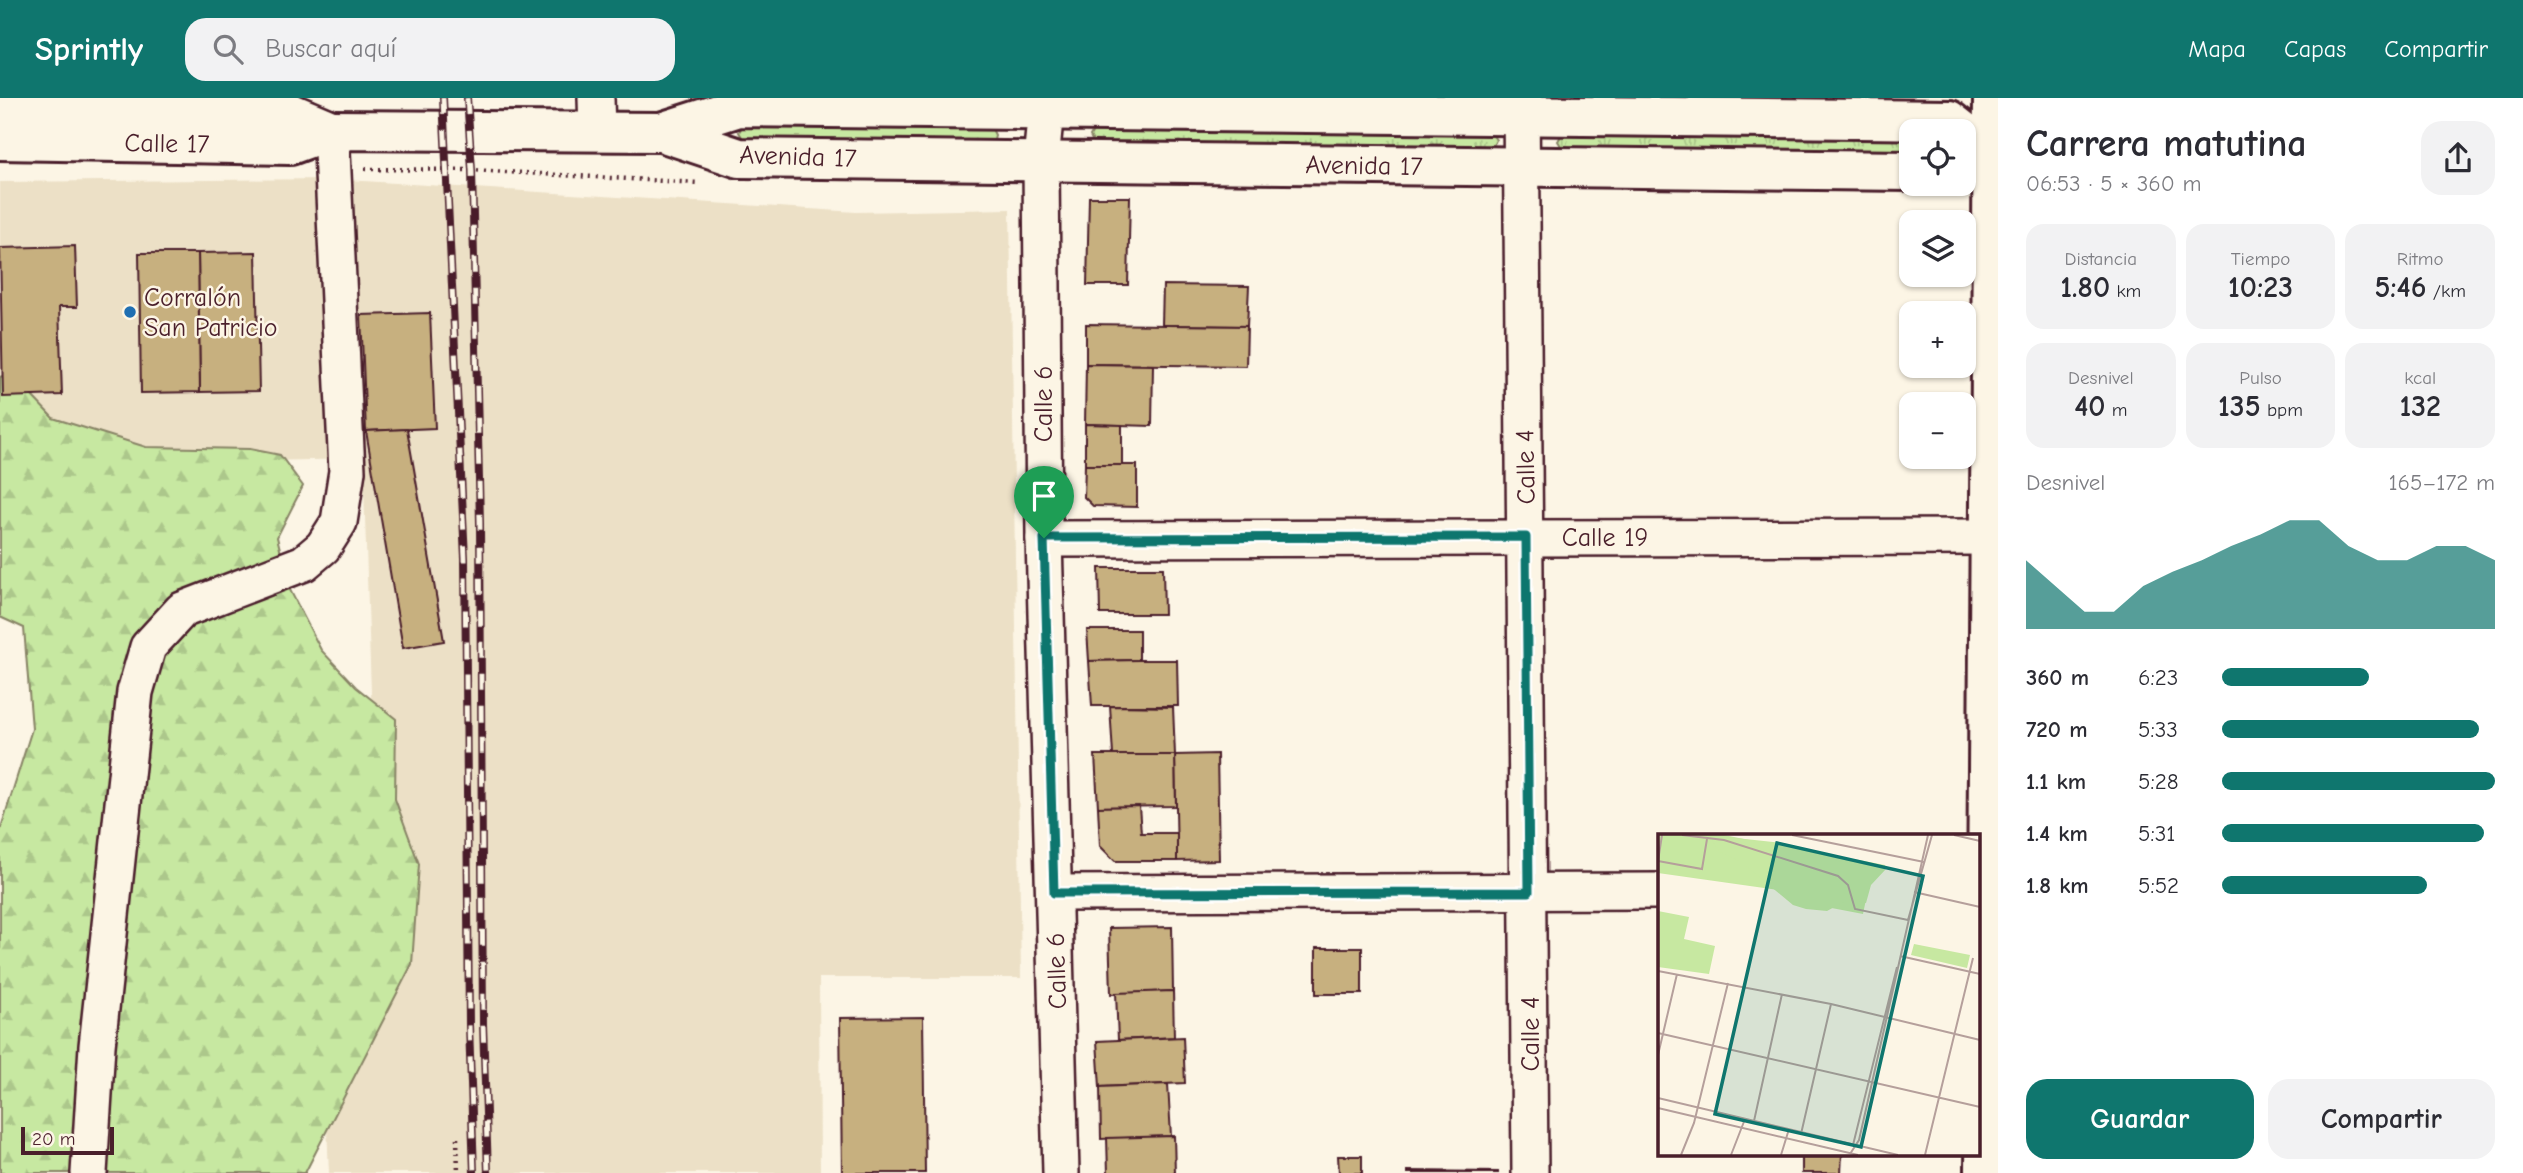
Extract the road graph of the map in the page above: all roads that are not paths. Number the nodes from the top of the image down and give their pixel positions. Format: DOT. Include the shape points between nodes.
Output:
graph roads {
  1 [pos="1993,98"];
  2 [pos="1047,104"];
  3 [pos="0,107"];
  4 [pos="1521,107"];
  5 [pos="1899,109"];
  6 [pos="597,115"];
  7 [pos="122,117"];
  8 [pos="1944,119"];
  9 [pos="331,130"];
  10 [pos="661,132"];
  11 [pos="0,140"];
  12 [pos="1976,147"];
  13 [pos="1041,161"];
  14 [pos="1521,166"];
  15 [pos="1899,171"];
  16 [pos="1526,537"];
  17 [pos="1994,537"];
  18 [pos="1044,538"];
  19 [pos="1993,627"];
  20 [pos="1983,890"];
  21 [pos="1658,891"];
  22 [pos="1529,892"];
  23 [pos="1054,893"];
  24 [pos="1992,951"];
  25 [pos="89,1173"];
  26 [pos="1061,1173"];
  27 [pos="1530,1173"];
  28 [pos="1985,1173"];
  1 -- 12 [label="main road"];
  2 -- 4 [label="main road, Avenida 17"];
  2 -- 10 [label="main road, Avenida 17" via="739,107"];
  2 -- 13 [label="street, Calle 6"];
  3 -- 7 [label="main road, Calle 17"];
  4 -- 5 [label="main road, Avenida 17"];
  4 -- 14 [label="street, Calle 4"];
  5 -- 8 [label="main road, Avenida 17"];
  6 -- 9 [label="main road, Calle 17"];
  6 -- 10 [label="main road, Calle 17"];
  7 -- 9 [label="main road, Calle 17" via="291,113"];
  7 -- 11 [label="main road, Calle 17"];
  9 -- 25 [label="street" via="347,471 339,522 323,547 304,563 182,610 148,647 134,706 97,1046"];
  10 -- 13 [label="main road, Avenida 17" via="739,158"];
  12 -- 17 [label="main road"];
  13 -- 14 [label="main road, Avenida 17"];
  13 -- 18 [label="street, Calle 6"];
  14 -- 15 [label="main road, Avenida 17"];
  14 -- 16 [label="street, Calle 4"];
  16 -- 17 [label="street, Calle 19"];
  16 -- 18 [label="street, Calle 19"];
  16 -- 22 [label="street, Calle 4"];
  17 -- 19 [label="main road"];
  18 -- 23 [label="street, Calle 6"];
  19 -- 20 [label="main road"];
  20 -- 24 [label="main road"];
  21 -- 22 [label="street"];
  22 -- 23 [label="street"];
  22 -- 27 [label="street, Calle 4"];
  23 -- 26 [label="street, Calle 6"];
  24 -- 28 [label="main road"];
}
